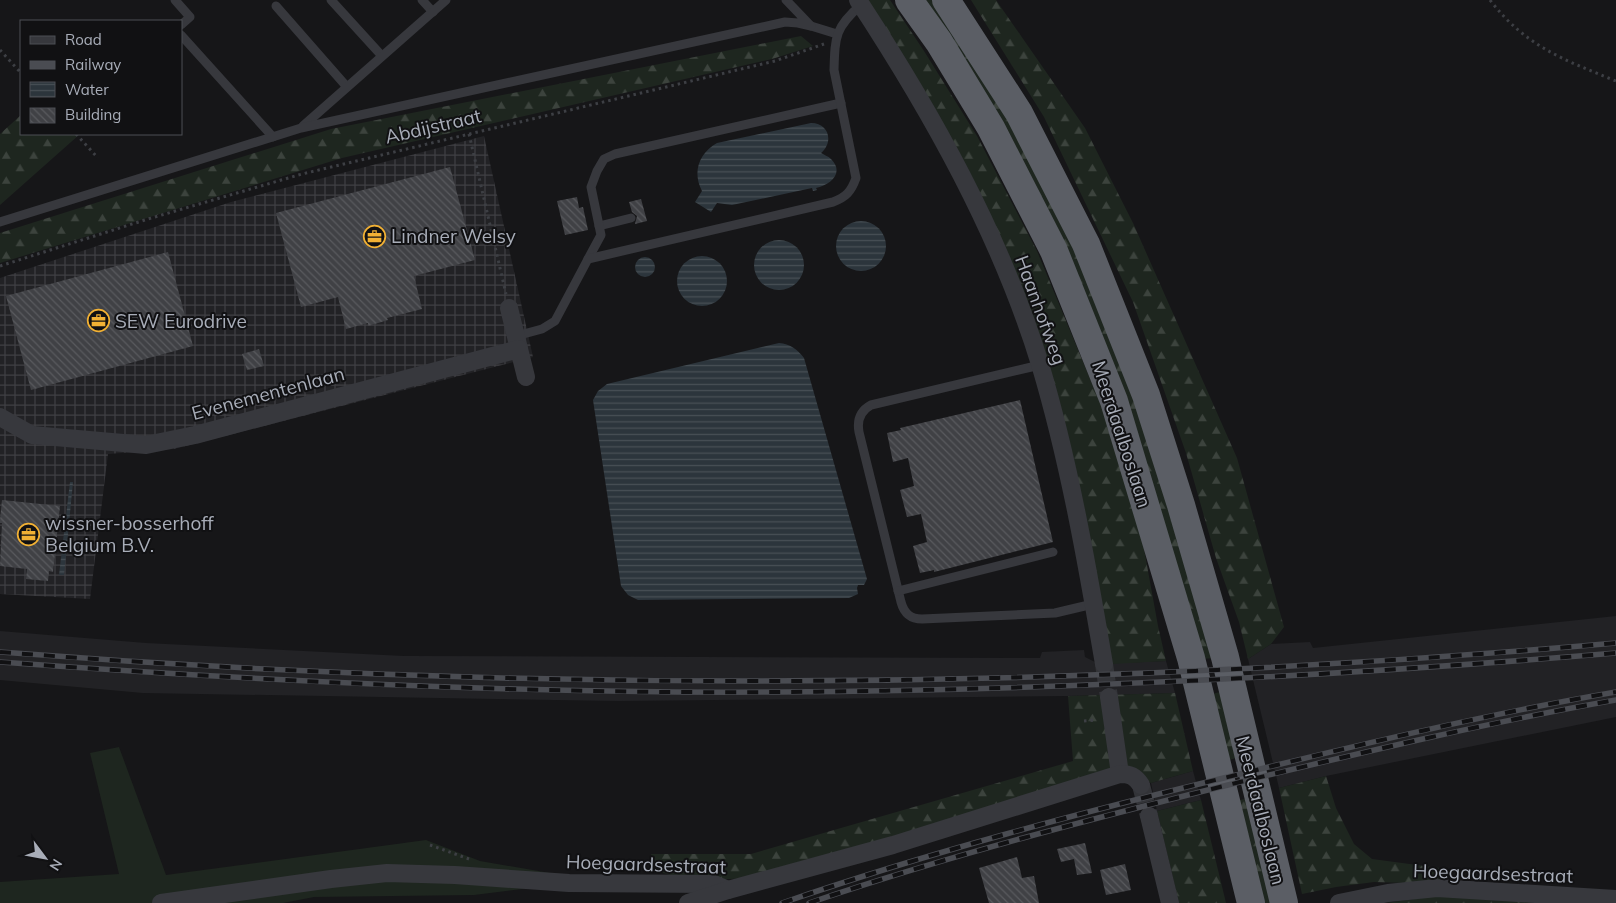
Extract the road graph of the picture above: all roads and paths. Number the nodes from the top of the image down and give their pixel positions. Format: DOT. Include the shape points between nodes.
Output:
graph roads {
  1 [pos="175,0"];
  2 [pos="331,0"];
  3 [pos="422,0"];
  4 [pos="446,0"];
  5 [pos="786,0"];
  6 [pos="909,0"];
  7 [pos="946,0"];
  8 [pos="1490,0"];
  9 [pos="860,2"];
  10 [pos="276,6"];
  11 [pos="433,12"];
  12 [pos="182,24"];
  13 [pos="811,26"];
  14 [pos="837,34"];
  15 [pos="182,36"];
  16 [pos="0,50"];
  17 [pos="382,56"];
  18 [pos="20,73"];
  19 [pos="1616,81"];
  20 [pos="347,87"];
  21 [pos="841,103"];
  22 [pos="301,128"];
  23 [pos="469,134"];
  24 [pos="77,135"];
  25 [pos="273,138"];
  26 [pos="98,158"];
  27 [pos="631,218"];
  28 [pos="0,222"];
  29 [pos="599,226"];
  30 [pos="588,258"];
  31 [pos="0,266"];
  32 [pos="509,308"];
  33 [pos="517,342"];
  34 [pos="1040,365"];
  35 [pos="526,377"];
  36 [pos="0,417"];
  37 [pos="1053,552"];
  38 [pos="898,591"];
  39 [pos="1093,604"];
  40 [pos="1104,664"];
  41 [pos="1109,697"];
  42 [pos="1120,774"];
  43 [pos="1141,785"];
  44 [pos="1149,816"];
  45 [pos="728,890"];
  46 [pos="1436,896"];
  47 [pos="1616,899"];
  48 [pos="1283,901"];
  49 [pos="161,903"];
  50 [pos="688,903"];
  51 [pos="1170,903"];
  52 [pos="1251,903"];
  53 [pos="1339,903"];
  1 -- 12 [label="lane" via="190,16"];
  2 -- 17 [label="lane"];
  3 -- 11 [label="lane"];
  4 -- 11 [label="lane"];
  5 -- 13 [label="lane"];
  6 -- 52 [label="highway, Meerdaalboslaan" via="939,42 991,128 1054,251 1114,401 1191,658"];
  7 -- 48 [label="highway, Meerdaalboslaan" via="1019,113 1086,244 1146,395 1225,657"];
  8 -- 19 [label="path" via="1533,43 1566,61"];
  9 -- 14 [label="lane" via="846,17"];
  9 -- 34 [label="street, Haanhofweg" via="954,161 1008,278"];
  10 -- 20 [label="lane"];
  11 -- 17 [label="lane"];
  13 -- 14 [label="lane"];
  13 -- 22 [label="lane" via="786,22"];
  14 -- 21 [label="lane" via="834,70"];
  14 -- 23 [label="path, Abdijstraat" via="826,44 775,61"];
  15 -- 25 [label="lane"];
  16 -- 18 [label="path"];
  17 -- 20 [label="lane"];
  20 -- 22 [label="lane"];
  21 -- 29 [label="lane" via="604,159 591,187"];
  21 -- 30 [label="lane" via="856,178 844,198"];
  22 -- 25 [label="lane"];
  23 -- 31 [label="path, Abdijstraat" via="302,174"];
  23 -- 32 [label="path"];
  24 -- 26 [label="path"];
  25 -- 28 [label="lane"];
  27 -- 29 [label="lane"];
  29 -- 30 [label="lane" via="601,235"];
  30 -- 33 [label="lane" via="554,322"];
  32 -- 33 [label="street"];
  33 -- 35 [label="street"];
  33 -- 36 [label="street, Evenementenlaan" via="195,435 146,445 32,435"];
  34 -- 38 [label="lane" via="876,403 862,412 859,432"];
  34 -- 39 [label="street, Haanhofweg" via="1064,453"];
  37 -- 38 [label="lane"];
  38 -- 39 [label="lane" via="905,611 916,619 1055,613"];
  39 -- 40 [label="street, Haanhofweg"];
  41 -- 42 [label="street"];
  42 -- 43 [label="street" via="1136,778"];
  42 -- 45 [label="street, Hoegaardsestraat" via="893,845"];
  44 -- 51 [label="street"];
  45 -- 49 [label="street, Hoegaardsestraat" via="714,884 569,883 387,874 331,878"];
  45 -- 50 [label="street"];
  46 -- 47 [label="street, Hoegaardsestraat"];
  46 -- 53 [label="street, Hoegaardsestraat" via="1388,893"];
}
